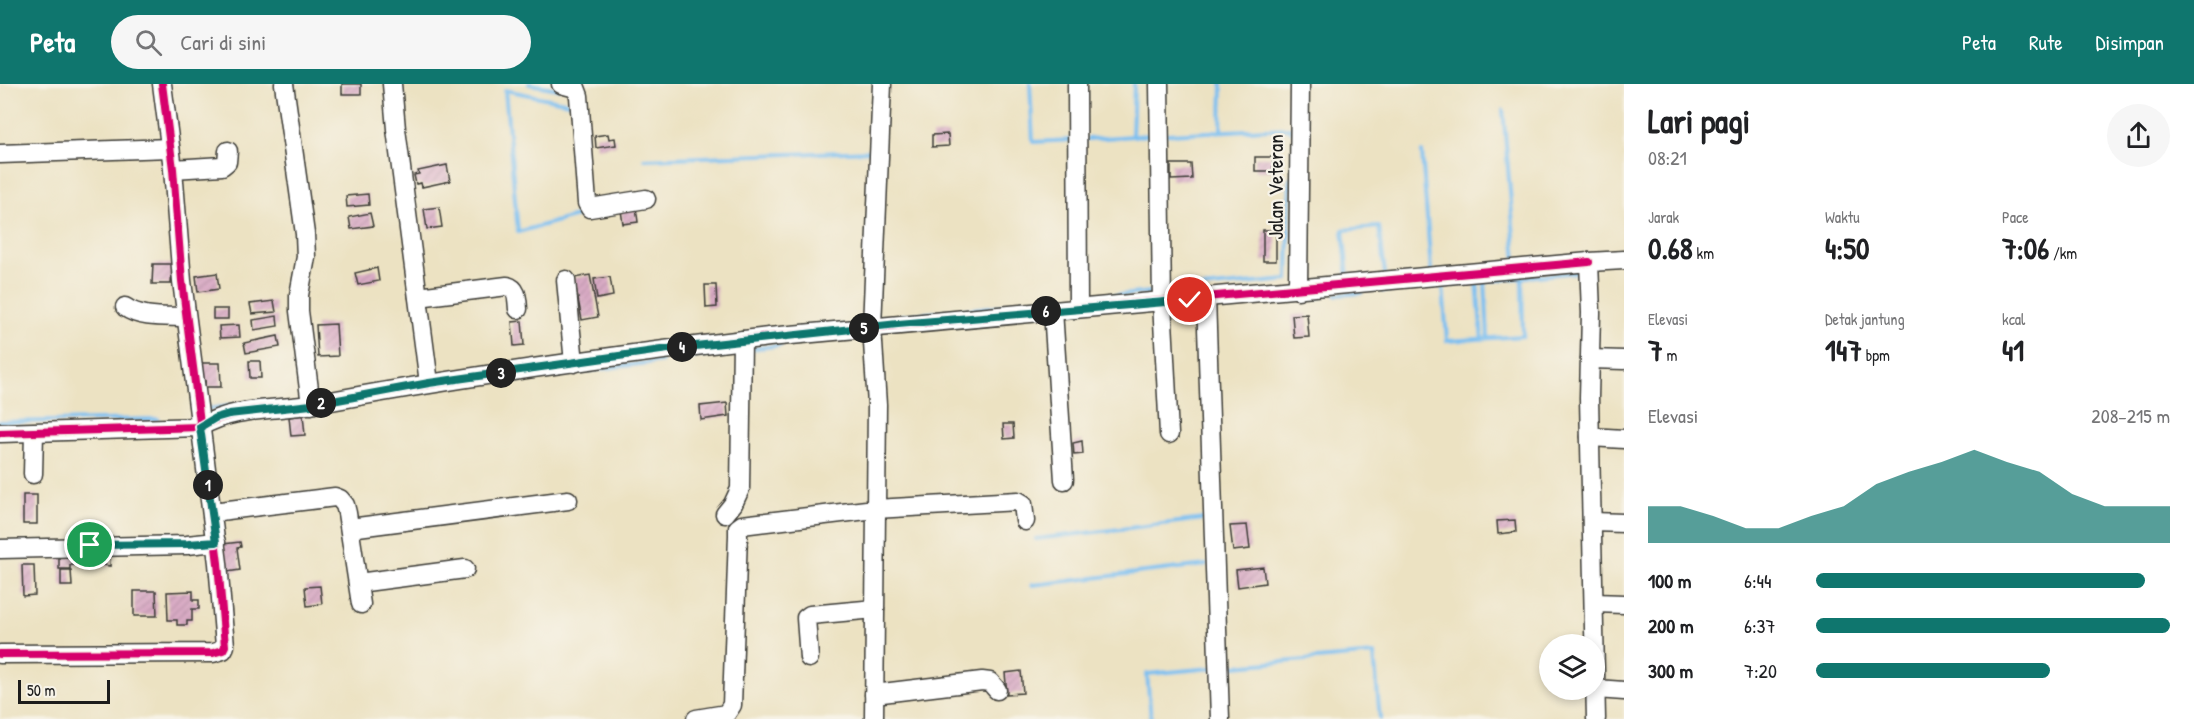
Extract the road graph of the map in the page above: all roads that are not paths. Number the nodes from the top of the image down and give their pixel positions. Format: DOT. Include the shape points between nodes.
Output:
graph roads {
  1 [pos="162,84"];
  2 [pos="284,84"];
  3 [pos="392,84"];
  4 [pos="561,84"];
  5 [pos="882,84"];
  6 [pos="1077,84"];
  7 [pos="1159,84"];
  8 [pos="1300,84"];
  9 [pos="170,148"];
  10 [pos="228,151"];
  11 [pos="0,154"];
  12 [pos="173,169"];
  13 [pos="646,199"];
  14 [pos="1624,260"];
  15 [pos="1589,262"];
  16 [pos="566,280"];
  17 [pos="1298,290"];
  18 [pos="418,297"];
  19 [pos="1206,298"];
  20 [pos="1162,302"];
  21 [pos="125,307"];
  22 [pos="1078,308"];
  23 [pos="518,309"];
  24 [pos="1053,310"];
  25 [pos="186,317"];
  26 [pos="872,327"];
  27 [pos="742,340"];
  28 [pos="1590,359"];
  29 [pos="1624,360"];
  30 [pos="574,363"];
  31 [pos="429,383"];
  32 [pos="311,405"];
  33 [pos="200,427"];
  34 [pos="0,433"];
  35 [pos="34,433"];
  36 [pos="1169,434"];
  37 [pos="1590,437"];
  38 [pos="1624,439"];
  39 [pos="33,474"];
  40 [pos="1064,480"];
  41 [pos="568,500"];
  42 [pos="875,509"];
  43 [pos="212,512"];
  44 [pos="725,514"];
  45 [pos="1024,521"];
  46 [pos="1592,522"];
  47 [pos="1624,523"];
  48 [pos="350,528"];
  49 [pos="216,542"];
  50 [pos="0,549"];
  51 [pos="465,569"];
  52 [pos="358,583"];
  53 [pos="1594,603"];
  54 [pos="361,604"];
  55 [pos="1624,604"];
  56 [pos="875,609"];
  57 [pos="1595,634"];
  58 [pos="0,654"];
  59 [pos="809,658"];
  60 [pos="997,690"];
  61 [pos="1605,690"];
  62 [pos="1624,691"];
  63 [pos="874,694"];
  64 [pos="1596,700"];
  65 [pos="696,719"];
  66 [pos="874,719"];
  67 [pos="1220,719"];
  68 [pos="1596,719"];
  1 -- 9 [label="street"];
  2 -- 32 [label="street" via="305,234 299,311"];
  3 -- 18 [label="street"];
  4 -- 13 [label="street" via="576,88 579,96 590,208"];
  5 -- 26 [label="street"];
  6 -- 22 [label="street"];
  7 -- 20 [label="street"];
  8 -- 17 [label="street, Jalan Veteran"];
  9 -- 11 [label="street"];
  9 -- 12 [label="street"];
  10 -- 12 [label="street" via="227,162 222,166"];
  12 -- 25 [label="street"];
  14 -- 15 [label="street"];
  15 -- 17 [label="street"];
  15 -- 28 [label="street"];
  16 -- 30 [label="street"];
  17 -- 19 [label="street"];
  18 -- 23 [label="street" via="507,286 516,293"];
  18 -- 31 [label="street"];
  19 -- 20 [label="street"];
  19 -- 67 [label="street"];
  20 -- 22 [label="street"];
  20 -- 36 [label="street"];
  21 -- 25 [label="street" via="142,314"];
  22 -- 24 [label="street"];
  24 -- 26 [label="street"];
  24 -- 40 [label="street"];
  25 -- 33 [label="street"];
  26 -- 27 [label="street"];
  26 -- 42 [label="street"];
  27 -- 30 [label="street"];
  27 -- 44 [label="street" via="741,489"];
  28 -- 29 [label="street"];
  28 -- 37 [label="street"];
  30 -- 31 [label="street"];
  31 -- 32 [label="street"];
  32 -- 33 [label="street" via="229,414"];
  33 -- 35 [label="street"];
  33 -- 43 [label="street"];
  34 -- 35 [label="street"];
  35 -- 39 [label="street"];
  37 -- 38 [label="street"];
  37 -- 46 [label="street"];
  41 -- 48 [label="street"];
  42 -- 45 [label="street" via="1018,501 1023,504"];
  42 -- 56 [label="street"];
  42 -- 65 [label="street" via="738,528 732,705 726,714"];
  43 -- 48 [label="street" via="335,497 345,505"];
  43 -- 49 [label="street"];
  46 -- 47 [label="street"];
  46 -- 53 [label="street"];
  48 -- 52 [label="street"];
  49 -- 50 [label="street"];
  49 -- 58 [label="street" via="223,651"];
  51 -- 52 [label="street"];
  52 -- 54 [label="street"];
  53 -- 55 [label="street"];
  53 -- 57 [label="street"];
  56 -- 59 [label="street" via="810,615 806,618"];
  56 -- 63 [label="street"];
  60 -- 63 [label="street" via="990,682 982,681"];
  61 -- 62 [label="street"];
  63 -- 66 [label="street"];
  64 -- 68 [label="street"];
}
